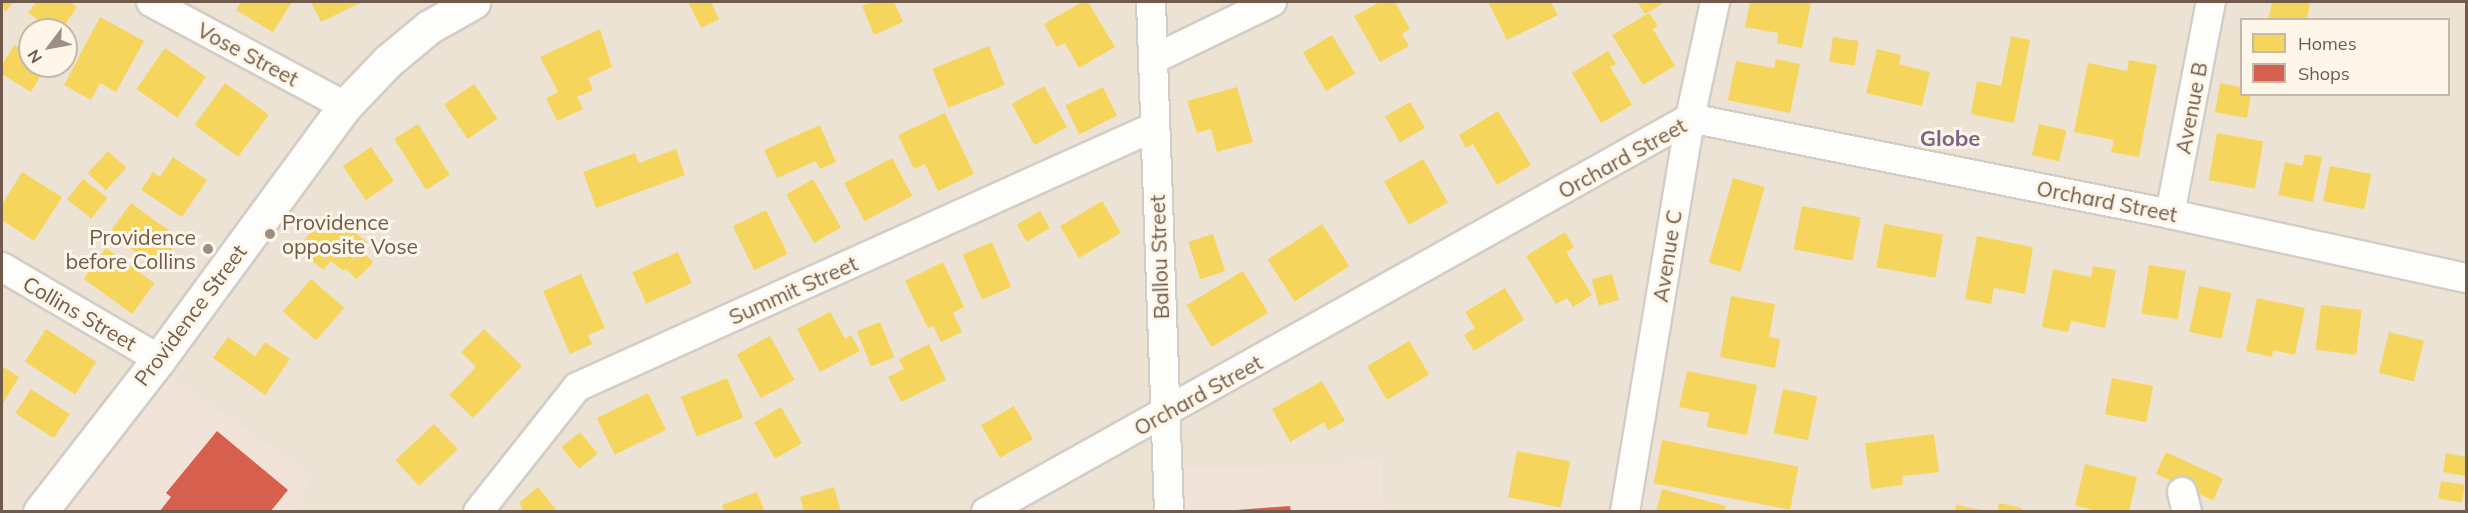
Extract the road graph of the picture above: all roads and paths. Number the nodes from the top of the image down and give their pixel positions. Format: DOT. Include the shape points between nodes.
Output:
graph roads {
  1 [pos="151,2"];
  2 [pos="473,2"];
  3 [pos="1151,2"];
  4 [pos="1272,2"];
  5 [pos="1715,2"];
  6 [pos="2211,2"];
  7 [pos="1154,59"];
  8 [pos="345,106"];
  9 [pos="1690,118"];
  10 [pos="1154,128"];
  11 [pos="2170,214"];
  12 [pos="2,267"];
  13 [pos="2466,278"];
  14 [pos="159,359"];
  15 [pos="1166,413"];
  16 [pos="40,512"];
  17 [pos="478,512"];
  18 [pos="986,512"];
  19 [pos="1169,512"];
  20 [pos="1625,512"];
  1 -- 8 [label="street, Vose Street"];
  2 -- 8 [label="main road, Providence Street" via="429,27 388,61"];
  3 -- 7 [label="street, Ballou Street"];
  4 -- 7 [label="street"];
  5 -- 9 [label="street, Avenue C"];
  6 -- 11 [label="street, Avenue B"];
  7 -- 10 [label="street, Ballou Street"];
  8 -- 14 [label="main road, Providence Street"];
  9 -- 11 [label="street, Orchard Street"];
  9 -- 15 [label="street, Orchard Street"];
  9 -- 20 [label="street, Avenue C"];
  10 -- 15 [label="street, Ballou Street"];
  10 -- 17 [label="street, Summit Street" via="577,387"];
  11 -- 13 [label="street, Orchard Street"];
  12 -- 14 [label="street, Collins Street"];
  14 -- 16 [label="main road, Providence Street"];
  15 -- 18 [label="street, Orchard Street"];
  15 -- 19 [label="street, Ballou Street"];
}
